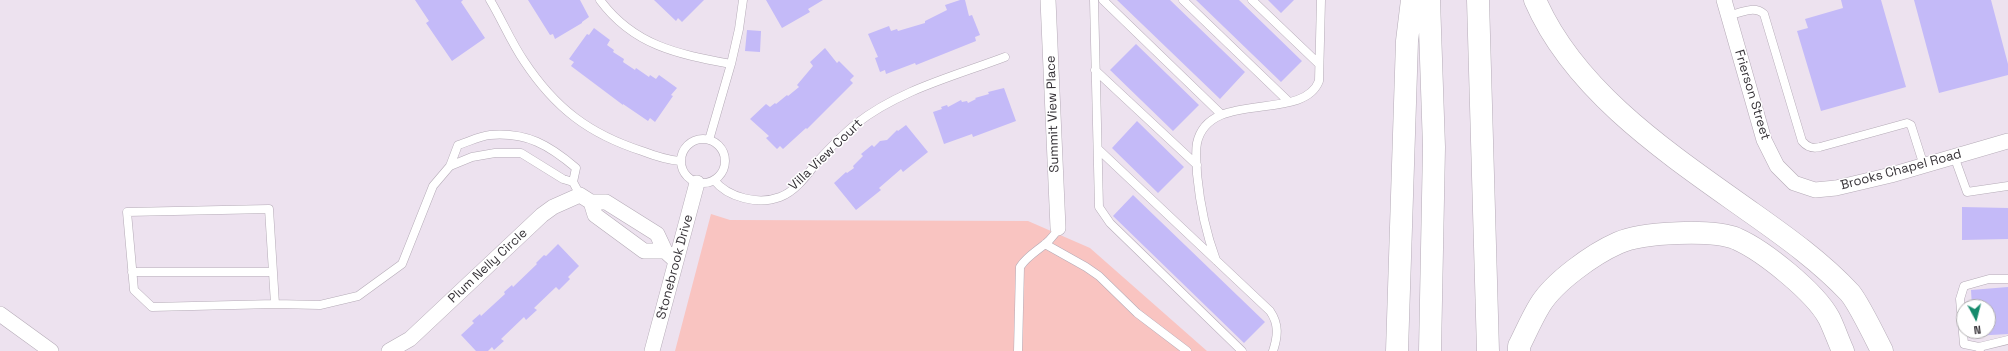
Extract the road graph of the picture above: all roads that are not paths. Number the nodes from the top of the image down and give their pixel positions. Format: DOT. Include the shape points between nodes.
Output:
graph roads {
  1 [pos="490,0"];
  2 [pos="600,0"];
  3 [pos="743,0"];
  4 [pos="1048,0"];
  5 [pos="1094,0"];
  6 [pos="1103,0"];
  7 [pos="1183,0"];
  8 [pos="1252,0"];
  9 [pos="1321,0"];
  10 [pos="1412,0"];
  11 [pos="1429,0"];
  12 [pos="1478,0"];
  13 [pos="1535,0"];
  14 [pos="1724,0"];
  15 [pos="1728,16"];
  16 [pos="1005,57"];
  17 [pos="731,64"];
  18 [pos="1319,64"];
  19 [pos="1096,70"];
  20 [pos="1288,101"];
  21 [pos="1221,114"];
  22 [pos="709,140"];
  23 [pos="2008,141"];
  24 [pos="1098,149"];
  25 [pos="1954,156"];
  26 [pos="680,161"];
  27 [pos="1197,165"];
  28 [pos="450,166"];
  29 [pos="1924,166"];
  30 [pos="714,180"];
  31 [pos="697,183"];
  32 [pos="1794,183"];
  33 [pos="2008,186"];
  34 [pos="582,193"];
  35 [pos="1058,228"];
  36 [pos="1045,244"];
  37 [pos="665,251"];
  38 [pos="1216,260"];
  39 [pos="676,261"];
  40 [pos="132,272"];
  41 [pos="273,272"];
  42 [pos="2008,279"];
  43 [pos="275,304"];
  44 [pos="0,314"];
  45 [pos="2008,340"];
  46 [pos="1980,349"];
  47 [pos="51,351"];
  48 [pos="389,351"];
  49 [pos="652,351"];
  50 [pos="1018,351"];
  51 [pos="1187,351"];
  52 [pos="1242,351"];
  53 [pos="1273,351"];
  54 [pos="1397,351"];
  55 [pos="1430,351"];
  56 [pos="1488,351"];
  57 [pos="1518,351"];
  58 [pos="1843,351"];
  59 [pos="1882,351"];
  1 -- 26 [label="lane" via="523,61 544,89 581,123 615,143"];
  2 -- 17 [label="lane" via="610,14 643,40 680,54"];
  3 -- 17 [label="lane"];
  4 -- 35 [label="street, Summit View Place"];
  5 -- 19 [label="lane"];
  6 -- 21 [label="lane"];
  7 -- 20 [label="lane"];
  8 -- 18 [label="lane"];
  9 -- 18 [label="lane"];
  10 -- 54 [label="highway" via="1407,41"];
  11 -- 55 [label="highway" via="1434,147"];
  12 -- 56 [label="highway"];
  13 -- 59 [label="highway" via="1570,58 1606,100 1671,155 1801,248 1851,294"];
  14 -- 15 [label="street, Frierson Street"];
  15 -- 29 [label="lane" via="1755,9 1764,14 1802,141 1806,146 1820,147 1907,123 1910,125"];
  15 -- 32 [label="street, Frierson Street" via="1764,140 1777,166"];
  16 -- 30 [label="lane, Villa View Court" via="881,106 842,137 791,191 780,197 753,200 720,188"];
  17 -- 22 [label="lane"];
  18 -- 20 [label="lane" via="1319,81 1312,92 1305,97"];
  19 -- 24 [label="lane"];
  19 -- 27 [label="lane"];
  20 -- 21 [label="lane"];
  21 -- 27 [label="lane" via="1208,123 1199,137"];
  22 -- 26 [label="lane" via="697,139 690,142"];
  22 -- 30 [label="lane" via="719,145 725,158 723,172"];
  23 -- 25 [label="street, Brooks Chapel Road"];
  24 -- 38 [label="lane"];
  24 -- 52 [label="lane" via="1099,207 1110,222"];
  25 -- 29 [label="street, Brooks Chapel Road"];
  25 -- 33 [label="lane" via="1967,192"];
  26 -- 31 [label="lane" via="685,175"];
  27 -- 38 [label="lane" via="1202,218"];
  28 -- 34 [label="lane" via="472,157 495,153 521,153"];
  28 -- 34 [label="lane" via="458,145 490,135 526,136 559,154 576,168"];
  28 -- 43 [label="lane" via="433,186 402,264 358,296 320,305"];
  29 -- 32 [label="street, Brooks Chapel Road" via="1836,188 1811,189"];
  30 -- 31 [label="lane"];
  31 -- 39 [label="street, Stonebrook Drive"];
  34 -- 37 [label="street" via="606,202 657,234"];
  34 -- 37 [label="street" via="595,215 644,251"];
  34 -- 48 [label="street, Plum Nelly Circle" via="553,206 542,215 410,339"];
  35 -- 36 [label="lane" via="1053,238"];
  36 -- 50 [label="lane" via="1026,257 1020,267"];
  36 -- 51 [label="lane" via="1099,276 1137,312"];
  37 -- 39 [label="street"];
  38 -- 53 [label="lane" via="1270,311 1276,320 1278,329"];
  39 -- 49 [label="street, Stonebrook Drive"];
  40 -- 41 [label="lane"];
  40 -- 41 [label="lane" via="127,212 269,209"];
  40 -- 43 [label="lane" via="134,290 152,307"];
  41 -- 43 [label="lane"];
  42 -- 46 [label="lane" via="1989,279 1964,286 1960,300 1964,344"];
  44 -- 47 [label="street"];
  45 -- 46 [label="lane"];
  57 -- 58 [label="highway" via="1540,304 1585,262 1618,243 1656,234 1699,233 1737,239 1802,285 1828,317"];
}
